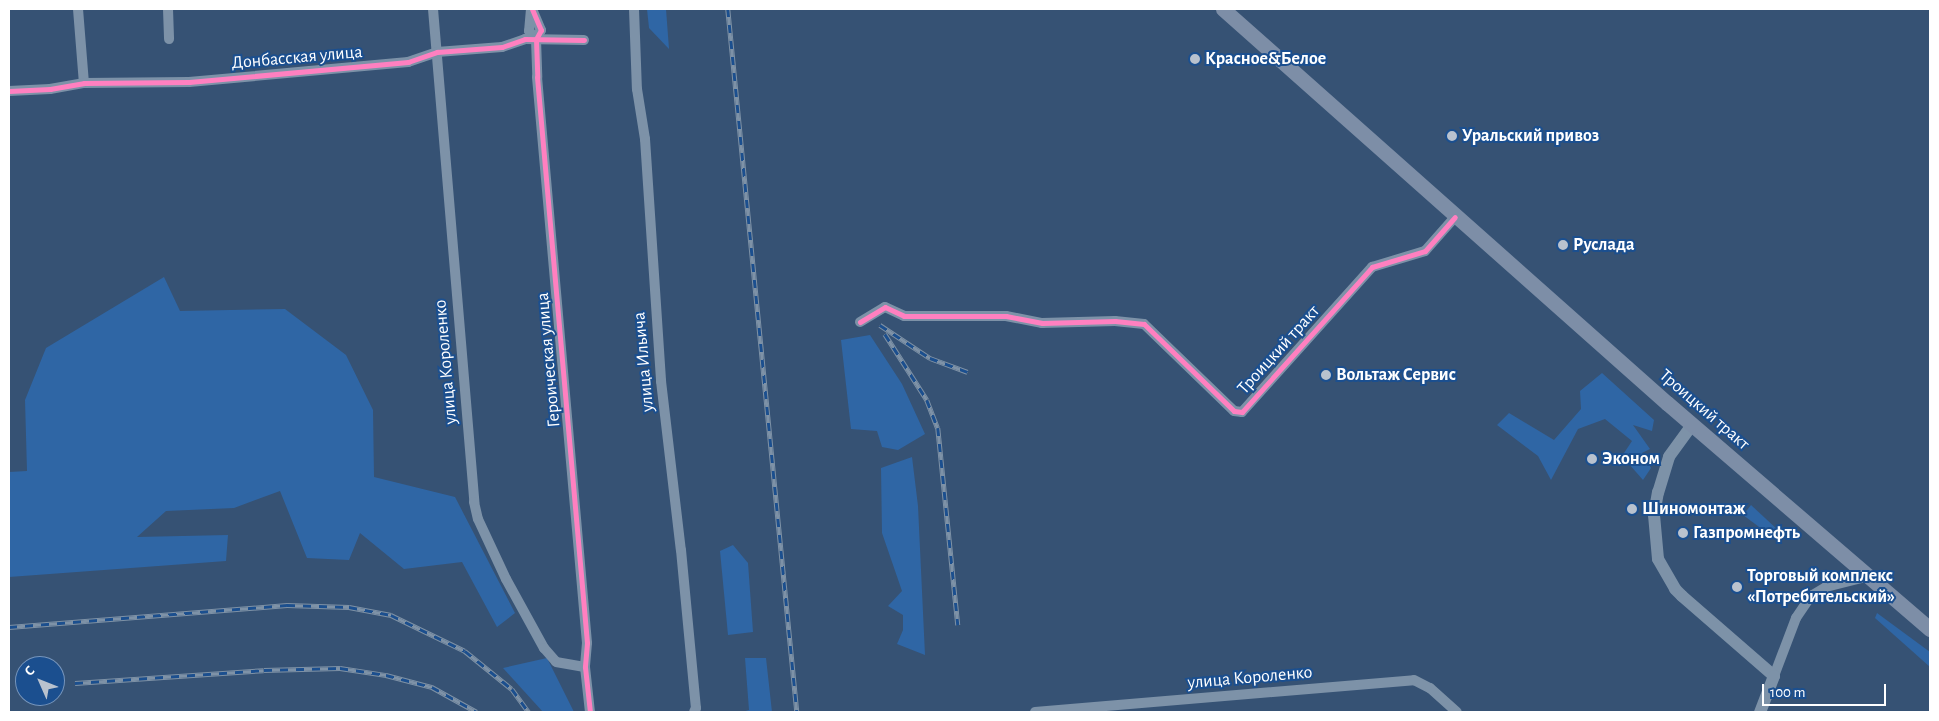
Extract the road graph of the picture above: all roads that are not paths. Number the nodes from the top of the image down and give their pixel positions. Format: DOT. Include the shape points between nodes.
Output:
graph roads {
  1 [pos="78,9"];
  2 [pos="168,9"];
  3 [pos="433,9"];
  4 [pos="531,9"];
  5 [pos="634,9"];
  6 [pos="1223,9"];
  7 [pos="170,39"];
  8 [pos="536,39"];
  9 [pos="584,40"];
  10 [pos="437,52"];
  11 [pos="84,84"];
  12 [pos="9,91"];
  13 [pos="1455,217"];
  14 [pos="860,322"];
  15 [pos="1692,425"];
  16 [pos="1869,576"];
  17 [pos="1930,629"];
  18 [pos="585,667"];
  19 [pos="1774,676"];
  20 [pos="590,712"];
  21 [pos="694,712"];
  22 [pos="1035,712"];
  23 [pos="1457,712"];
  24 [pos="1760,712"];
  1 -- 11 [label="street"];
  2 -- 7 [label="street"];
  3 -- 10 [label="street, улица Короленко"];
  4 -- 8 [label="street, Героическая улица" via="541,30"];
  5 -- 21 [label="street, улица Ильича" via="637,89 645,139 661,381 682,560"];
  6 -- 13 [label="main road, Троицкий тракт"];
  8 -- 9 [label="street, Донбасская улица"];
  8 -- 10 [label="street, Донбасская улица" via="485,49"];
  8 -- 18 [label="street, Героическая улица" via="558,330 587,643"];
  10 -- 11 [label="street, Донбасская улица" via="408,62 189,82"];
  10 -- 18 [label="street, улица Короленко" via="471,480 478,519 550,657 556,662"];
  11 -- 12 [label="street, Донбасская улица"];
  13 -- 14 [label="street, Троицкий тракт" via="1425,251 1372,267 1242,412 1234,411 1144,324 1115,321 1042,323 1006,316 904,316 885,307"];
  13 -- 15 [label="main road, Троицкий тракт"];
  15 -- 16 [label="main road, Троицкий тракт"];
  15 -- 19 [label="street" via="1669,457 1658,492 1654,515 1658,559 1675,589"];
  16 -- 17 [label="main road, Троицкий тракт"];
  16 -- 19 [label="street" via="1826,587 1811,596 1796,618"];
  18 -- 20 [label="street, Героическая улица"];
  19 -- 24 [label="street"];
  22 -- 23 [label="street, улица Короленко" via="1414,680 1430,688"];
}
